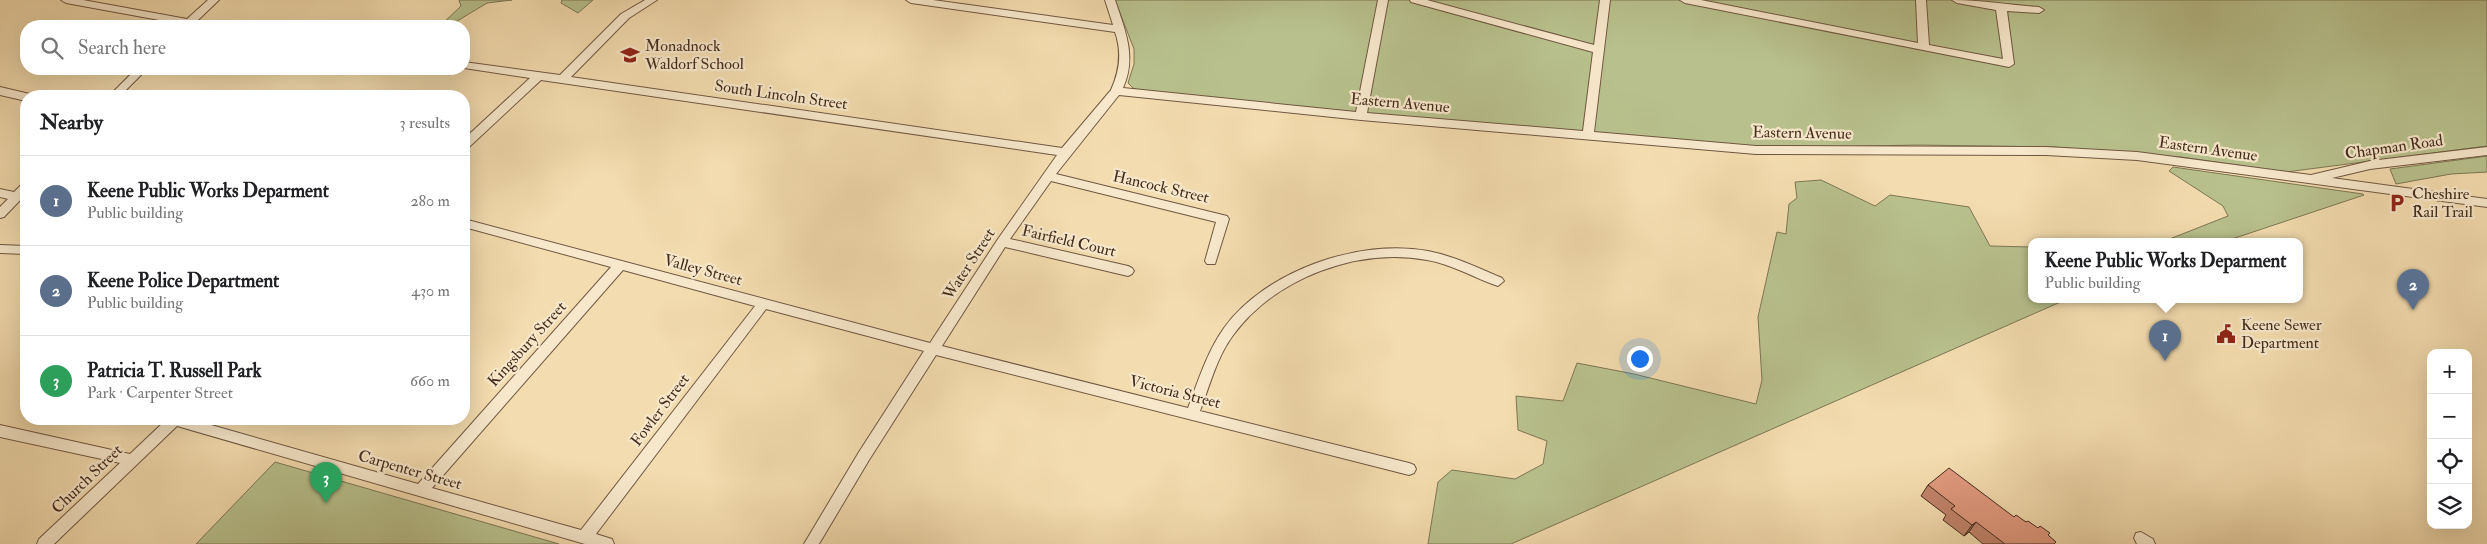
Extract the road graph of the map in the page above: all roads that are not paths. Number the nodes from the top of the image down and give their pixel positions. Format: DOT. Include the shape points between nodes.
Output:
graph roads {
  1 [pos="66,0"];
  2 [pos="214,0"];
  3 [pos="652,0"];
  4 [pos="911,0"];
  5 [pos="1110,0"];
  6 [pos="1383,0"];
  7 [pos="1415,0"];
  8 [pos="1605,0"];
  9 [pos="1685,0"];
  10 [pos="1921,0"];
  11 [pos="1957,0"];
  12 [pos="638,4"];
  13 [pos="2001,8"];
  14 [pos="2039,10"];
  15 [pos="162,20"];
  16 [pos="192,20"];
  17 [pos="1120,29"];
  18 [pos="1924,47"];
  19 [pos="1599,50"];
  20 [pos="470,66"];
  21 [pos="136,75"];
  22 [pos="538,76"];
  23 [pos="563,79"];
  24 [pos="120,90"];
  25 [pos="0,91"];
  26 [pos="1116,92"];
  27 [pos="20,96"];
  28 [pos="1361,116"];
  29 [pos="1588,136"];
  30 [pos="470,139"];
  31 [pos="2487,151"];
  32 [pos="1065,152"];
  33 [pos="1047,176"];
  34 [pos="2307,180"];
  35 [pos="0,192"];
  36 [pos="20,193"];
  37 [pos="17,196"];
  38 [pos="2487,203"];
  39 [pos="0,214"];
  40 [pos="470,225"];
  41 [pos="1002,242"];
  42 [pos="0,249"];
  43 [pos="20,250"];
  44 [pos="1211,262"];
  45 [pos="620,265"];
  46 [pos="1128,271"];
  47 [pos="1498,281"];
  48 [pos="763,304"];
  49 [pos="933,349"];
  50 [pos="1192,414"];
  51 [pos="169,425"];
  52 [pos="195,425"];
  53 [pos="0,431"];
  54 [pos="133,460"];
  55 [pos="1409,469"];
  56 [pos="420,491"];
  57 [pos="585,537"];
  58 [pos="44,544"];
  59 [pos="607,544"];
  60 [pos="811,544"];
  1 -- 15 [label="street"];
  2 -- 16 [label="street"];
  3 -- 12 [label="street"];
  4 -- 17 [label="street"];
  5 -- 17 [label="street, Water Street"];
  6 -- 28 [label="street"];
  7 -- 19 [label="street"];
  8 -- 19 [label="street"];
  9 -- 18 [label="street"];
  10 -- 18 [label="street"];
  11 -- 13 [label="street"];
  12 -- 23 [label="street"];
  13 -- 14 [label="street"];
  13 -- 18 [label="street" via="2009,64"];
  17 -- 26 [label="street, Water Street" via="1127,59"];
  19 -- 29 [label="street"];
  20 -- 22 [label="street, South Lincoln Street"];
  21 -- 24 [label="street"];
  22 -- 23 [label="street, South Lincoln Street"];
  22 -- 30 [label="street"];
  23 -- 32 [label="street, South Lincoln Street"];
  25 -- 27 [label="street"];
  26 -- 28 [label="street, Eastern Avenue"];
  26 -- 32 [label="street, Water Street"];
  28 -- 29 [label="street, Eastern Avenue"];
  29 -- 34 [label="street, Eastern Avenue" via="1790,152 1911,149 2104,154"];
  31 -- 34 [label="street, Chapman Road" via="2370,165"];
  32 -- 33 [label="street, Water Street"];
  33 -- 41 [label="street, Water Street"];
  33 -- 44 [label="street, Hancock Street" via="1223,219"];
  34 -- 38 [label="street, Eastern Avenue"];
  35 -- 37 [label="street"];
  36 -- 37 [label="street"];
  37 -- 39 [label="street"];
  40 -- 45 [label="street, Valley Street"];
  41 -- 46 [label="street, Fairfield Court"];
  41 -- 49 [label="street, Water Street"];
  42 -- 43 [label="street"];
  45 -- 48 [label="street, Valley Street"];
  45 -- 56 [label="street, Kingsbury Street"];
  47 -- 50 [label="street" via="1444,259 1403,252 1350,257 1316,269 1282,284 1247,310 1228,332"];
  48 -- 49 [label="street, Valley Street"];
  48 -- 57 [label="street, Fowler Street"];
  49 -- 50 [label="street, Victoria Street"];
  49 -- 60 [label="street, Water Street"];
  50 -- 55 [label="street, Victoria Street"];
  51 -- 54 [label="street, Church Street"];
  52 -- 56 [label="street, Carpenter Street"];
  53 -- 54 [label="street"];
  54 -- 58 [label="street, Church Street"];
  56 -- 57 [label="street, Carpenter Street"];
  57 -- 59 [label="street, Carpenter Street"];
}
